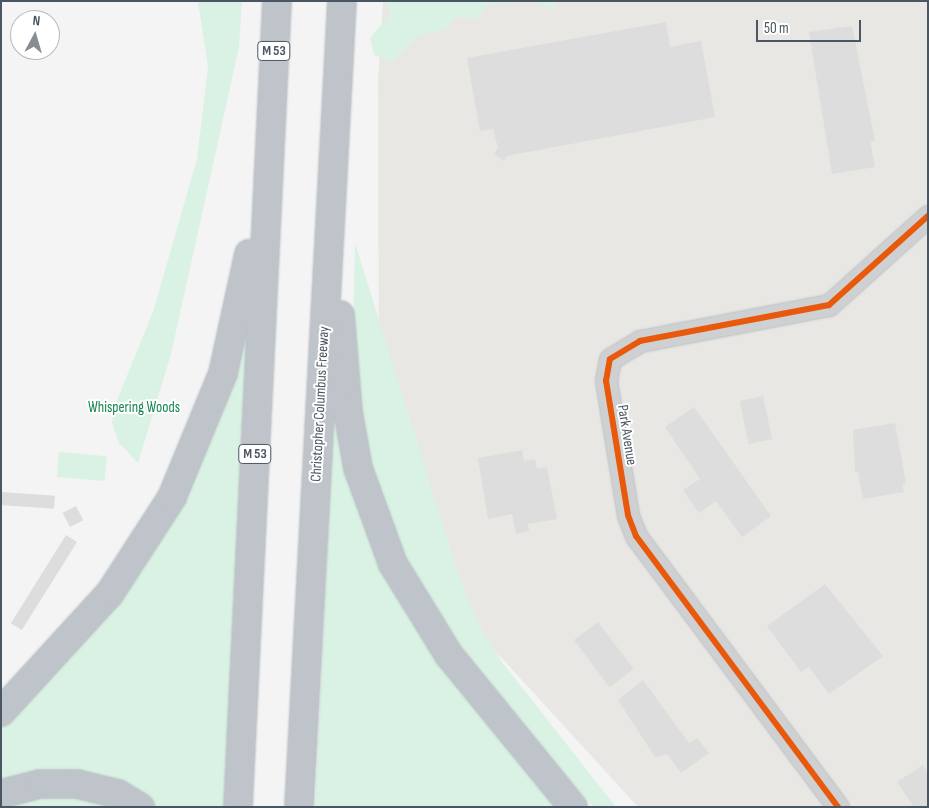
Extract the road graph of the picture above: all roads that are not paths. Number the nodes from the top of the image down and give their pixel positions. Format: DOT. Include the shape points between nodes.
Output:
graph roads {
  1 [pos="277,1"];
  2 [pos="342,1"];
  3 [pos="271,102"];
  4 [pos="333,168"];
  5 [pos="928,216"];
  6 [pos="1,712"];
  7 [pos="1,794"];
  8 [pos="140,807"];
  9 [pos="238,807"];
  10 [pos="299,807"];
  11 [pos="573,807"];
  12 [pos="838,807"];
  1 -- 3 [label="highway, M 53"];
  2 -- 4 [label="highway, Christopher Columbus Freeway"];
  3 -- 6 [label="highway" via="245,285 223,373 198,443 144,546 116,585"];
  3 -- 9 [label="highway, M 53"];
  4 -- 10 [label="highway, Christopher Columbus Freeway"];
  4 -- 11 [label="highway" via="348,412 373,515 393,564 431,630"];
  5 -- 12 [label="street, Park Avenue" via="830,305 640,341 610,359 606,381 628,515 636,536"];
  7 -- 8 [label="highway" via="40,784 77,784 118,794"];
}
